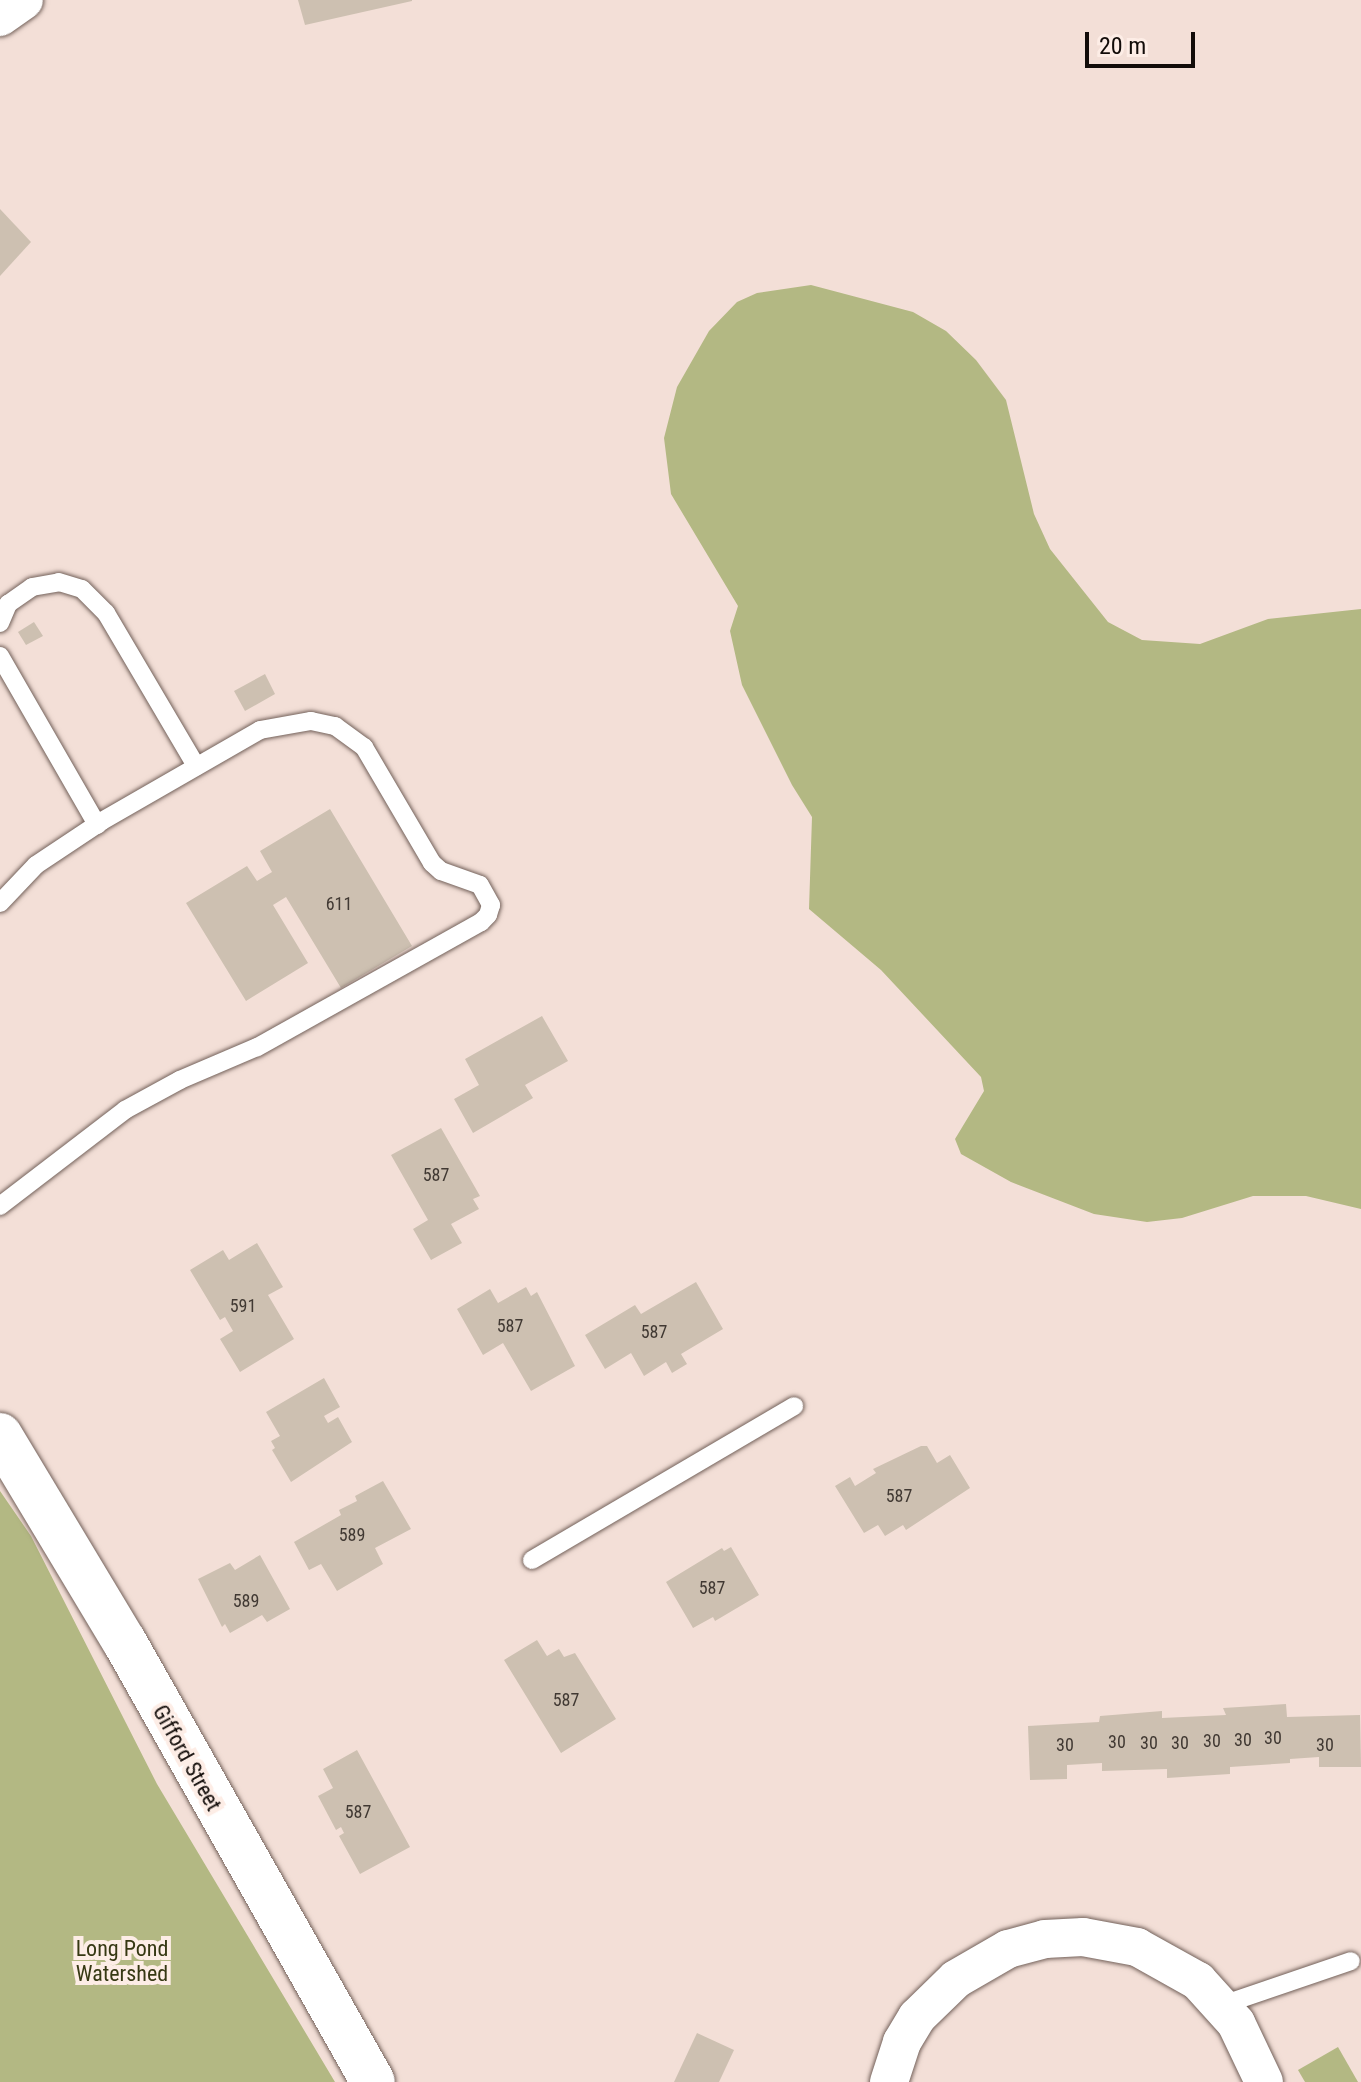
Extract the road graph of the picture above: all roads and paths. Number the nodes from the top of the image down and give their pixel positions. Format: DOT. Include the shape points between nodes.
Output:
graph roads {
  1 [pos="24,0"];
  2 [pos="0,17"];
  3 [pos="0,623"];
  4 [pos="0,656"];
  5 [pos="196,766"];
  6 [pos="97,825"];
  7 [pos="0,903"];
  8 [pos="0,1206"];
  9 [pos="794,1406"];
  10 [pos="0,1435"];
  11 [pos="532,1560"];
  12 [pos="1351,1961"];
  13 [pos="1222,2005"];
  14 [pos="373,2082"];
  15 [pos="889,2082"];
  16 [pos="1264,2082"];
  1 -- 2 [label="street"];
  3 -- 5 [label="lane" via="8,604 32,587 59,582 82,589 106,613"];
  4 -- 6 [label="lane"];
  5 -- 6 [label="lane"];
  5 -- 8 [label="lane" via="272,726 311,721 335,726 364,747 432,863 480,885 491,905 488,915 257,1047 125,1110"];
  6 -- 7 [label="lane" via="36,865"];
  9 -- 11 [label="lane"];
  10 -- 14 [label="main road, Gifford Street" via="124,1641"];
  12 -- 13 [label="lane"];
  13 -- 15 [label="street" via="1198,1981 1137,1947 1083,1937 1045,1939 976,1964 935,1997 902,2042"];
  13 -- 16 [label="street"];
}
